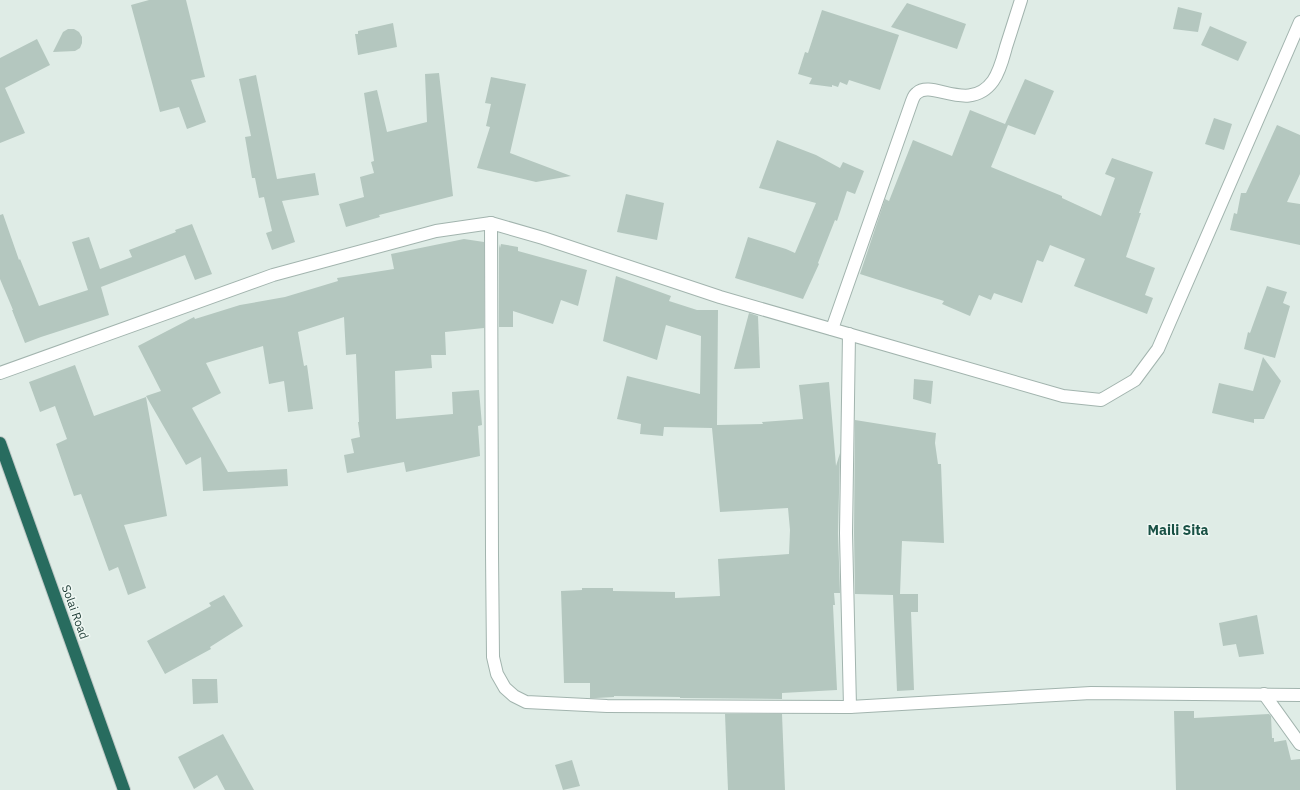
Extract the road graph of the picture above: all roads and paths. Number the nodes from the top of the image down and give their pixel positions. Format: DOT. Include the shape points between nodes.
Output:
graph roads {
  1 [pos="1021,0"];
  2 [pos="1300,22"];
  3 [pos="491,224"];
  4 [pos="832,329"];
  5 [pos="849,334"];
  6 [pos="0,373"];
  7 [pos="0,443"];
  8 [pos="1264,694"];
  9 [pos="1300,695"];
  10 [pos="850,707"];
  11 [pos="1300,744"];
  12 [pos="124,790"];
  1 -- 4 [label="street" via="1001,65 993,81 983,92 968,96 927,89 917,92 912,100"];
  2 -- 5 [label="street" via="1158,349 1135,380 1101,400 1063,396"];
  3 -- 4 [label="street" via="543,238 720,297"];
  3 -- 6 [label="street" via="436,231 273,275"];
  3 -- 10 [label="street" via="493,657 497,674 505,688 526,702 607,706"];
  4 -- 5 [label="street"];
  5 -- 10 [label="street" via="846,533"];
  7 -- 12 [label="highway, Solai Road"];
  8 -- 9 [label="street"];
  8 -- 10 [label="street" via="1091,693"];
  8 -- 11 [label="street"];
}
